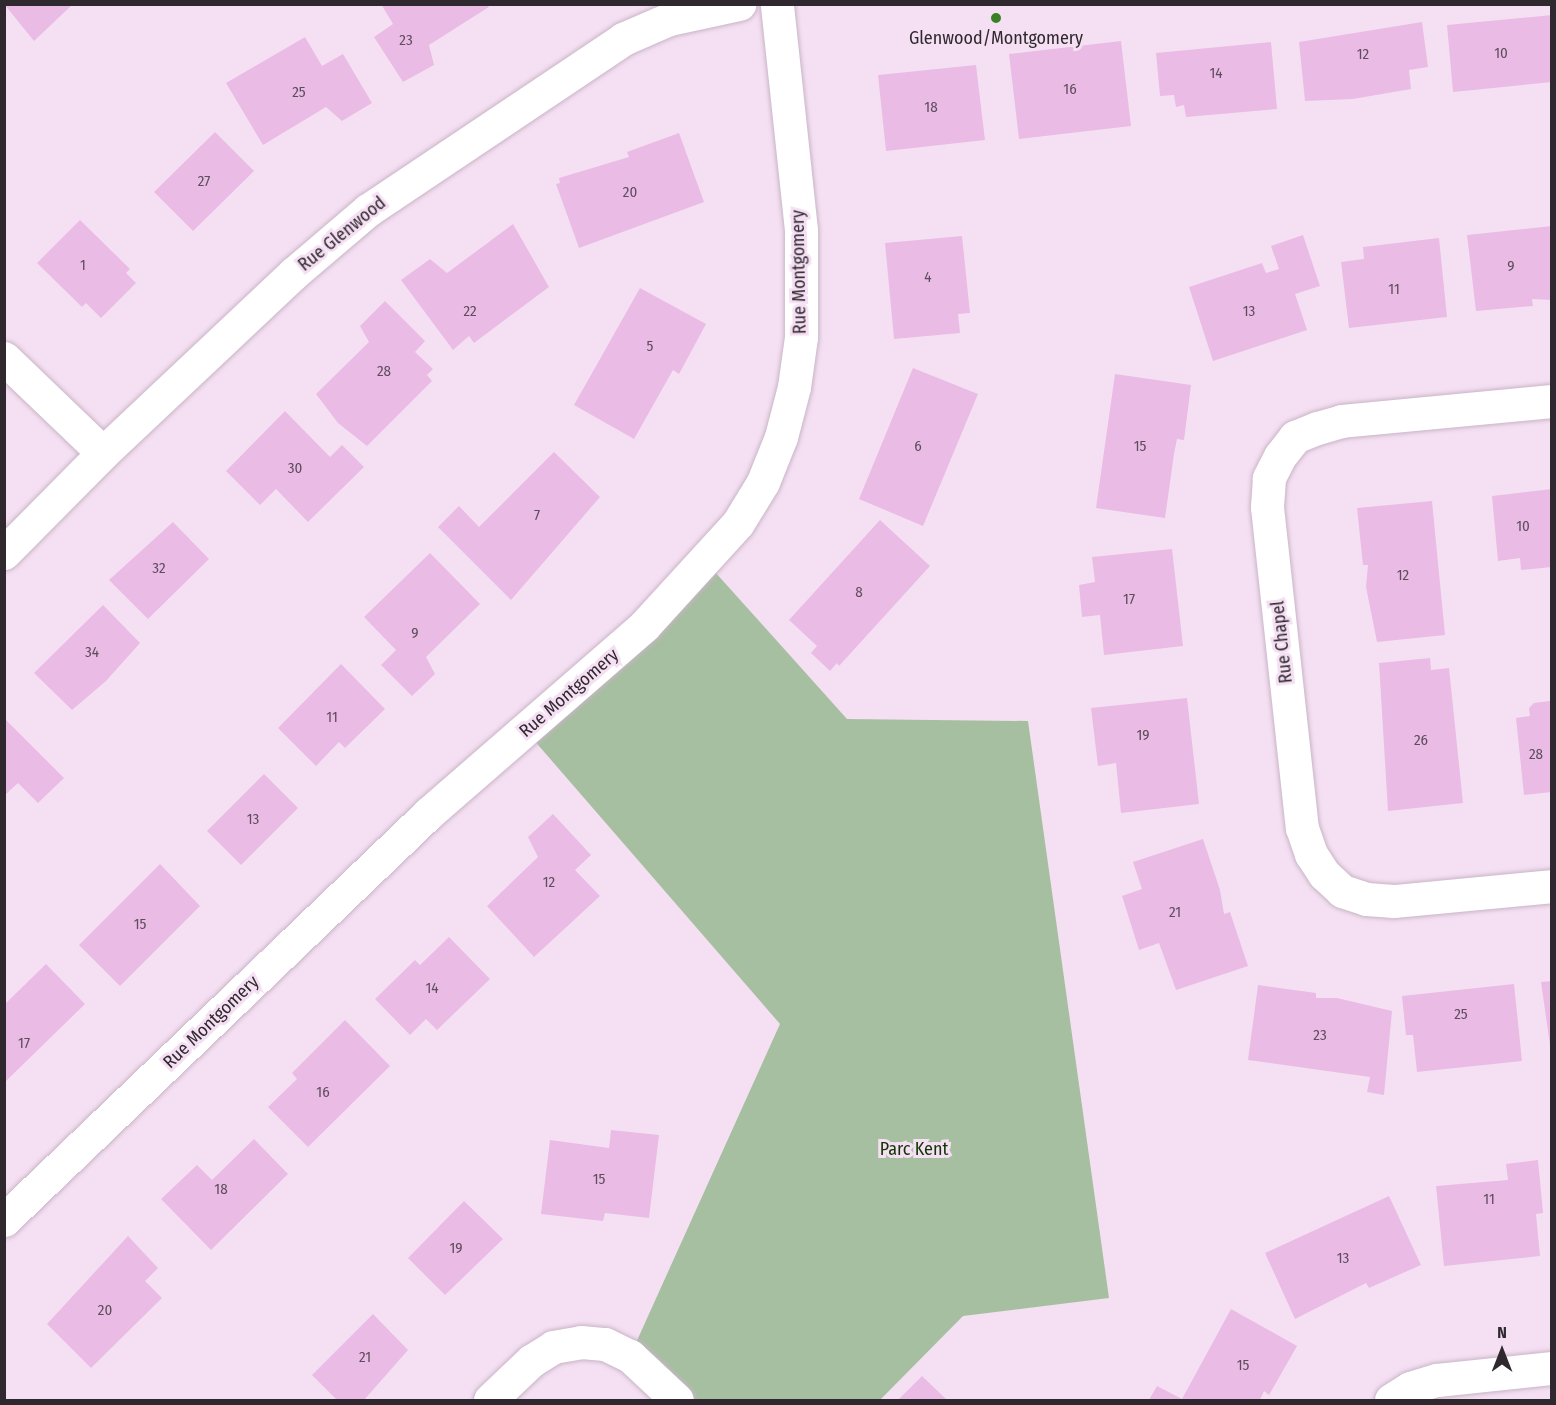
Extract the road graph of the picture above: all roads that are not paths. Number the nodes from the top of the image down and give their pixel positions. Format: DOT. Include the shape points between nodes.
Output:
graph roads {
  1 [pos="739,4"];
  2 [pos="777,4"];
  3 [pos="4,357"];
  4 [pos="1551,400"];
  5 [pos="103,453"];
  6 [pos="4,553"];
  7 [pos="1551,886"];
  8 [pos="4,1220"];
  9 [pos="1551,1368"];
  10 [pos="490,1401"];
  11 [pos="676,1401"];
  12 [pos="1391,1401"];
  1 -- 5 [label="street, Rue Glenwood" via="669,20 623,39 368,210 294,273"];
  2 -- 8 [label="street, Rue Montgomery" via="801,230 801,337 781,437 763,482 738,523 644,626 429,813"];
  3 -- 5 [label="street"];
  4 -- 7 [label="street, Rue Chapel" via="1342,422 1295,436 1269,478 1267,507 1302,828 1311,854 1324,874 1342,891 1366,899 1394,901"];
  5 -- 6 [label="street, Rue Glenwood"];
  9 -- 12 [label="street" via="1437,1380 1410,1388"];
  10 -- 11 [label="street" via="539,1356 553,1347 581,1342 604,1344 630,1356"];
}
